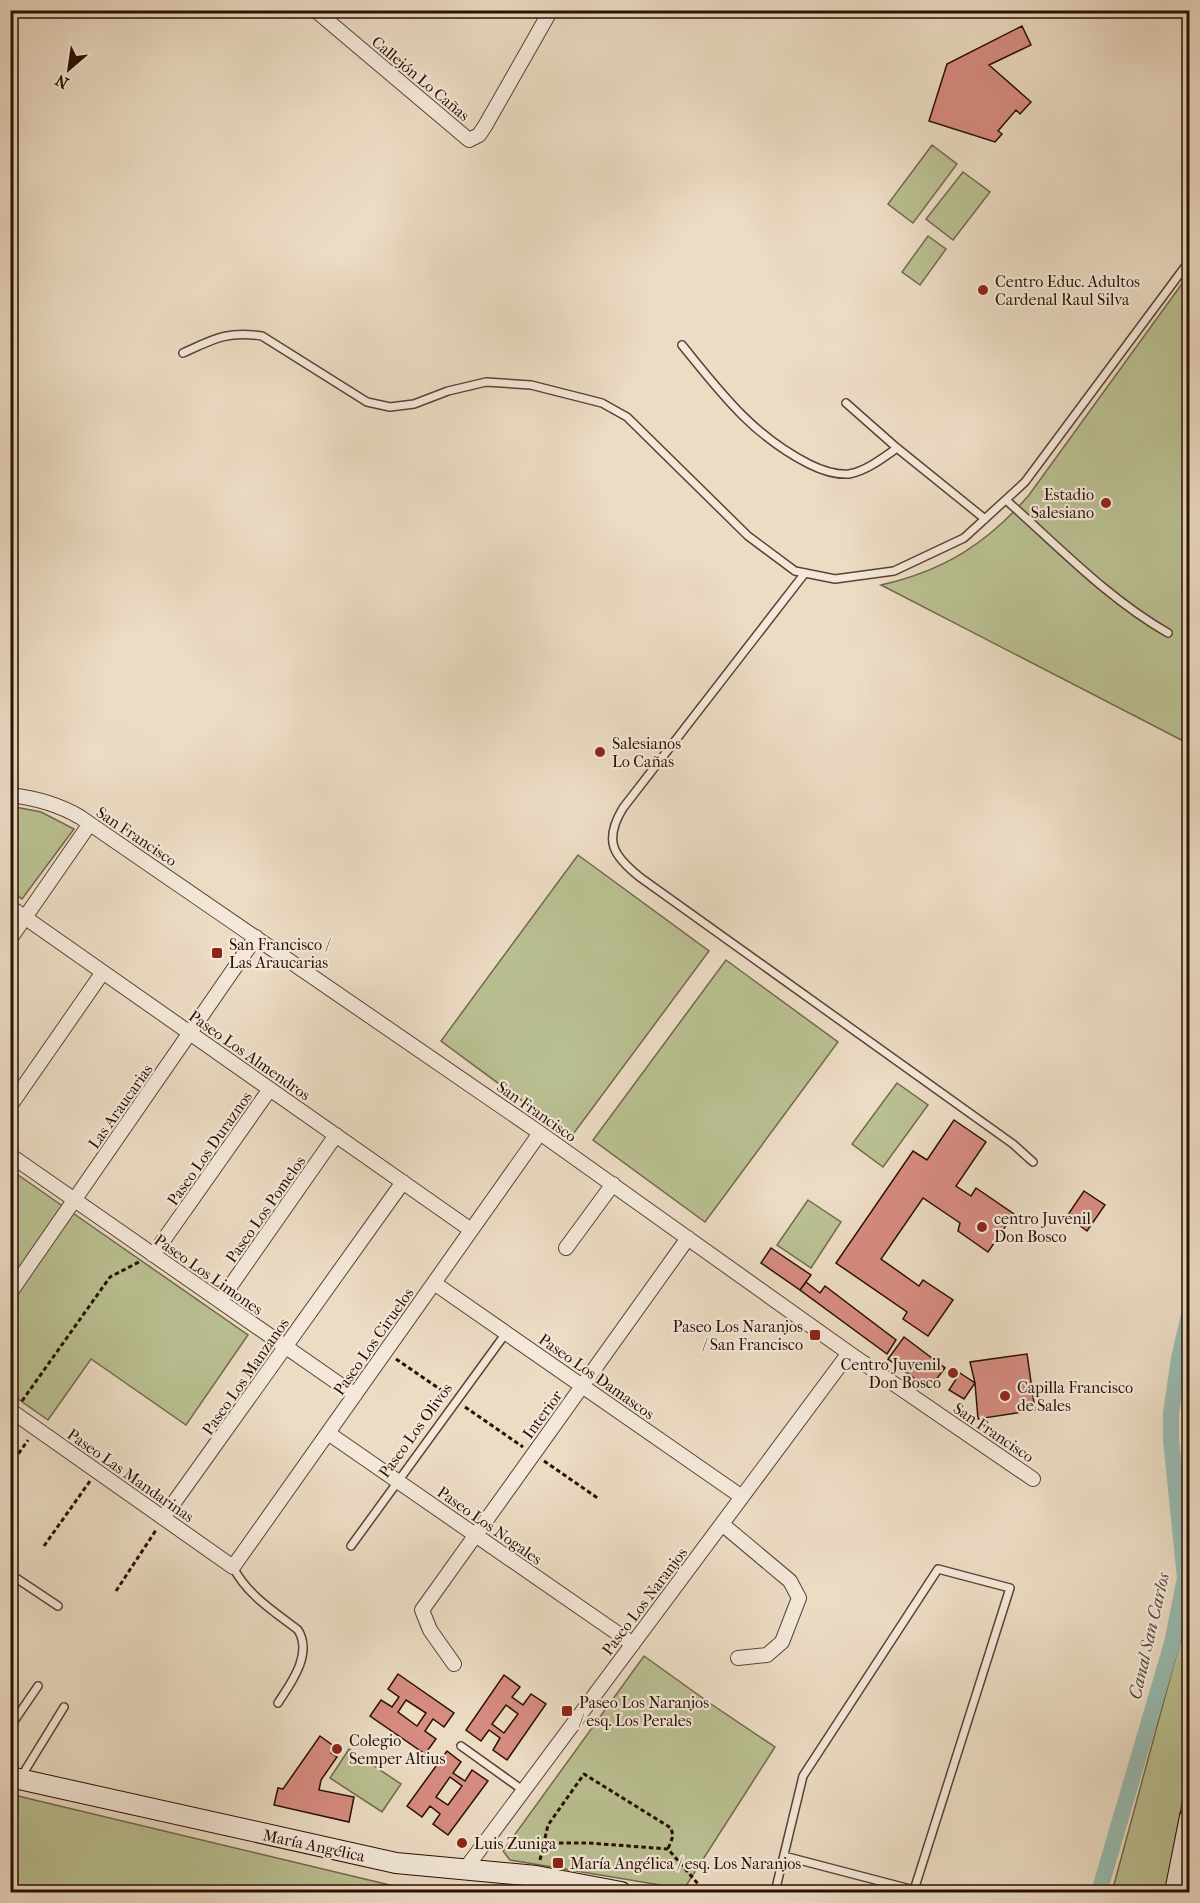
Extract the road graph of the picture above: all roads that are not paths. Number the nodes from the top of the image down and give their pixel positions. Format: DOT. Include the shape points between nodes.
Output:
graph roads {
  1 [pos="315,10"];
  2 [pos="551,10"];
  3 [pos="1190,260"];
  4 [pos="682,345"];
  5 [pos="183,353"];
  6 [pos="846,403"];
  7 [pos="897,447"];
  8 [pos="1006,500"];
  9 [pos="985,519"];
  10 [pos="805,573"];
  11 [pos="1168,633"];
  12 [pos="10,795"];
  13 [pos="89,825"];
  14 [pos="10,907"];
  15 [pos="25,917"];
  16 [pos="256,937"];
  17 [pos="10,939"];
  18 [pos="103,972"];
  19 [pos="190,1033"];
  20 [pos="270,1089"];
  21 [pos="10,1106"];
  22 [pos="540,1133"];
  23 [pos="336,1135"];
  24 [pos="10,1155"];
  25 [pos="1033,1162"];
  26 [pos="403,1182"];
  27 [pos="613,1184"];
  28 [pos="75,1200"];
  29 [pos="471,1230"];
  30 [pos="688,1238"];
  31 [pos="566,1248"];
  32 [pos="153,1255"];
  33 [pos="434,1282"];
  34 [pos="10,1293"];
  35 [pos="220,1301"];
  36 [pos="506,1333"];
  37 [pos="286,1347"];
  38 [pos="849,1353"];
  39 [pos="582,1386"];
  40 [pos="355,1395"];
  41 [pos="12,1411"];
  42 [pos="328,1433"];
  43 [pos="1033,1479"];
  44 [pos="398,1481"];
  45 [pos="742,1497"];
  46 [pos="164,1518"];
  47 [pos="722,1524"];
  48 [pos="476,1535"];
  49 [pos="351,1546"];
  50 [pos="233,1568"];
  51 [pos="10,1574"];
  52 [pos="58,1606"];
  53 [pos="633,1644"];
  54 [pos="738,1658"];
  55 [pos="454,1664"];
  56 [pos="38,1686"];
  57 [pos="278,1703"];
  58 [pos="64,1707"];
  59 [pos="10,1727"];
  60 [pos="461,1746"];
  61 [pos="15,1778"];
  62 [pos="524,1791"];
  63 [pos="1190,1817"];
  64 [pos="784,1856"];
  65 [pos="466,1868"];
  66 [pos="913,1891"];
  67 [pos="621,1893"];
  68 [pos="775,1893"];
  69 [pos="1175,1893"];
  1 -- 2 [label="street, Callejón Lo Cañas" via="469,140 485,126"];
  3 -- 8 [label="lane" via="1025,482"];
  4 -- 7 [label="lane" via="751,425 770,441 819,469 851,474"];
  5 -- 10 [label="lane" via="224,335 262,336 357,397 390,407 414,404 486,382 531,385 602,403 627,417 748,536 795,571"];
  6 -- 7 [label="lane"];
  7 -- 9 [label="lane"];
  8 -- 9 [label="lane"];
  8 -- 11 [label="lane" via="1116,598"];
  9 -- 10 [label="lane" via="964,538 894,571 835,579"];
  10 -- 25 [label="lane" via="623,808 611,834 617,856 641,878"];
  12 -- 13 [label="street, San Francisco" via="59,806"];
  13 -- 15 [label="street"];
  13 -- 16 [label="street, San Francisco"];
  14 -- 15 [label="street, Paseo Los Almendros"];
  15 -- 17 [label="street"];
  15 -- 18 [label="street, Paseo Los Almendros"];
  16 -- 19 [label="street, Las Araucarias"];
  16 -- 22 [label="street, San Francisco"];
  18 -- 19 [label="street, Paseo Los Almendros"];
  18 -- 21 [label="street"];
  19 -- 20 [label="street, Paseo Los Almendros"];
  19 -- 28 [label="street, Las Araucarias"];
  20 -- 23 [label="street, Paseo Los Almendros"];
  20 -- 32 [label="street, Paseo Los Duraznos"];
  22 -- 27 [label="street, San Francisco"];
  22 -- 29 [label="street, Paseo Los Ciruelos"];
  23 -- 26 [label="street, Paseo Los Almendros"];
  23 -- 35 [label="street, Paseo Los Pomelos"];
  24 -- 28 [label="street, Paseo Los Limones"];
  26 -- 29 [label="street, Paseo Los Almendros"];
  26 -- 37 [label="street, Paseo Los Manzanos"];
  27 -- 30 [label="street, San Francisco"];
  27 -- 31 [label="street"];
  28 -- 32 [label="street, Paseo Los Limones"];
  28 -- 34 [label="street, Las Araucarias"];
  29 -- 33 [label="street, Paseo Los Ciruelos"];
  30 -- 38 [label="street, San Francisco"];
  30 -- 39 [label="street, Interior"];
  32 -- 35 [label="street, Paseo Los Limones"];
  33 -- 36 [label="street, Paseo Los Damascos"];
  33 -- 40 [label="street, Paseo Los Ciruelos"];
  35 -- 37 [label="street, Paseo Los Limones"];
  36 -- 39 [label="street, Paseo Los Damascos"];
  36 -- 44 [label="lane, Paseo Los Olivos"];
  37 -- 40 [label="street, Paseo Los Limones"];
  37 -- 46 [label="street, Paseo Los Manzanos"];
  38 -- 43 [label="street, San Francisco"];
  38 -- 45 [label="street, Paseo Los Naranjos"];
  39 -- 45 [label="street, Paseo Los Damascos"];
  39 -- 48 [label="street, Interior"];
  40 -- 42 [label="street, Paseo Los Ciruelos"];
  41 -- 46 [label="street, Paseo Las Mandarinas"];
  42 -- 44 [label="street, Paseo Los Nogales"];
  42 -- 50 [label="street, Paseo Los Ciruelos"];
  44 -- 48 [label="street, Paseo Los Nogales"];
  44 -- 49 [label="lane, Paseo Los Olivos"];
  45 -- 47 [label="street, Paseo Los Naranjos"];
  46 -- 50 [label="street, Paseo Las Mandarinas"];
  47 -- 53 [label="street, Paseo Los Naranjos"];
  47 -- 54 [label="street" via="790,1581 799,1598 782,1642 767,1655"];
  48 -- 53 [label="street, Paseo Los Nogales"];
  48 -- 55 [label="street, Interior" via="422,1610 430,1630"];
  50 -- 57 [label="lane" via="256,1597 302,1636 298,1671"];
  51 -- 52 [label="lane"];
  53 -- 62 [label="street, Paseo Los Naranjos"];
  56 -- 59 [label="lane"];
  58 -- 61 [label="lane"];
  60 -- 62 [label="lane"];
  61 -- 65 [label="street, María Angélica" via="396,1863"];
  62 -- 65 [label="street, Paseo Los Naranjos"];
  63 -- 69 [label="street"];
  64 -- 66 [label="lane"];
  64 -- 66 [label="lane" via="803,1776 938,1569 1010,1588"];
  64 -- 68 [label="lane"];
  65 -- 67 [label="street, María Angélica" via="536,1876"];
}
